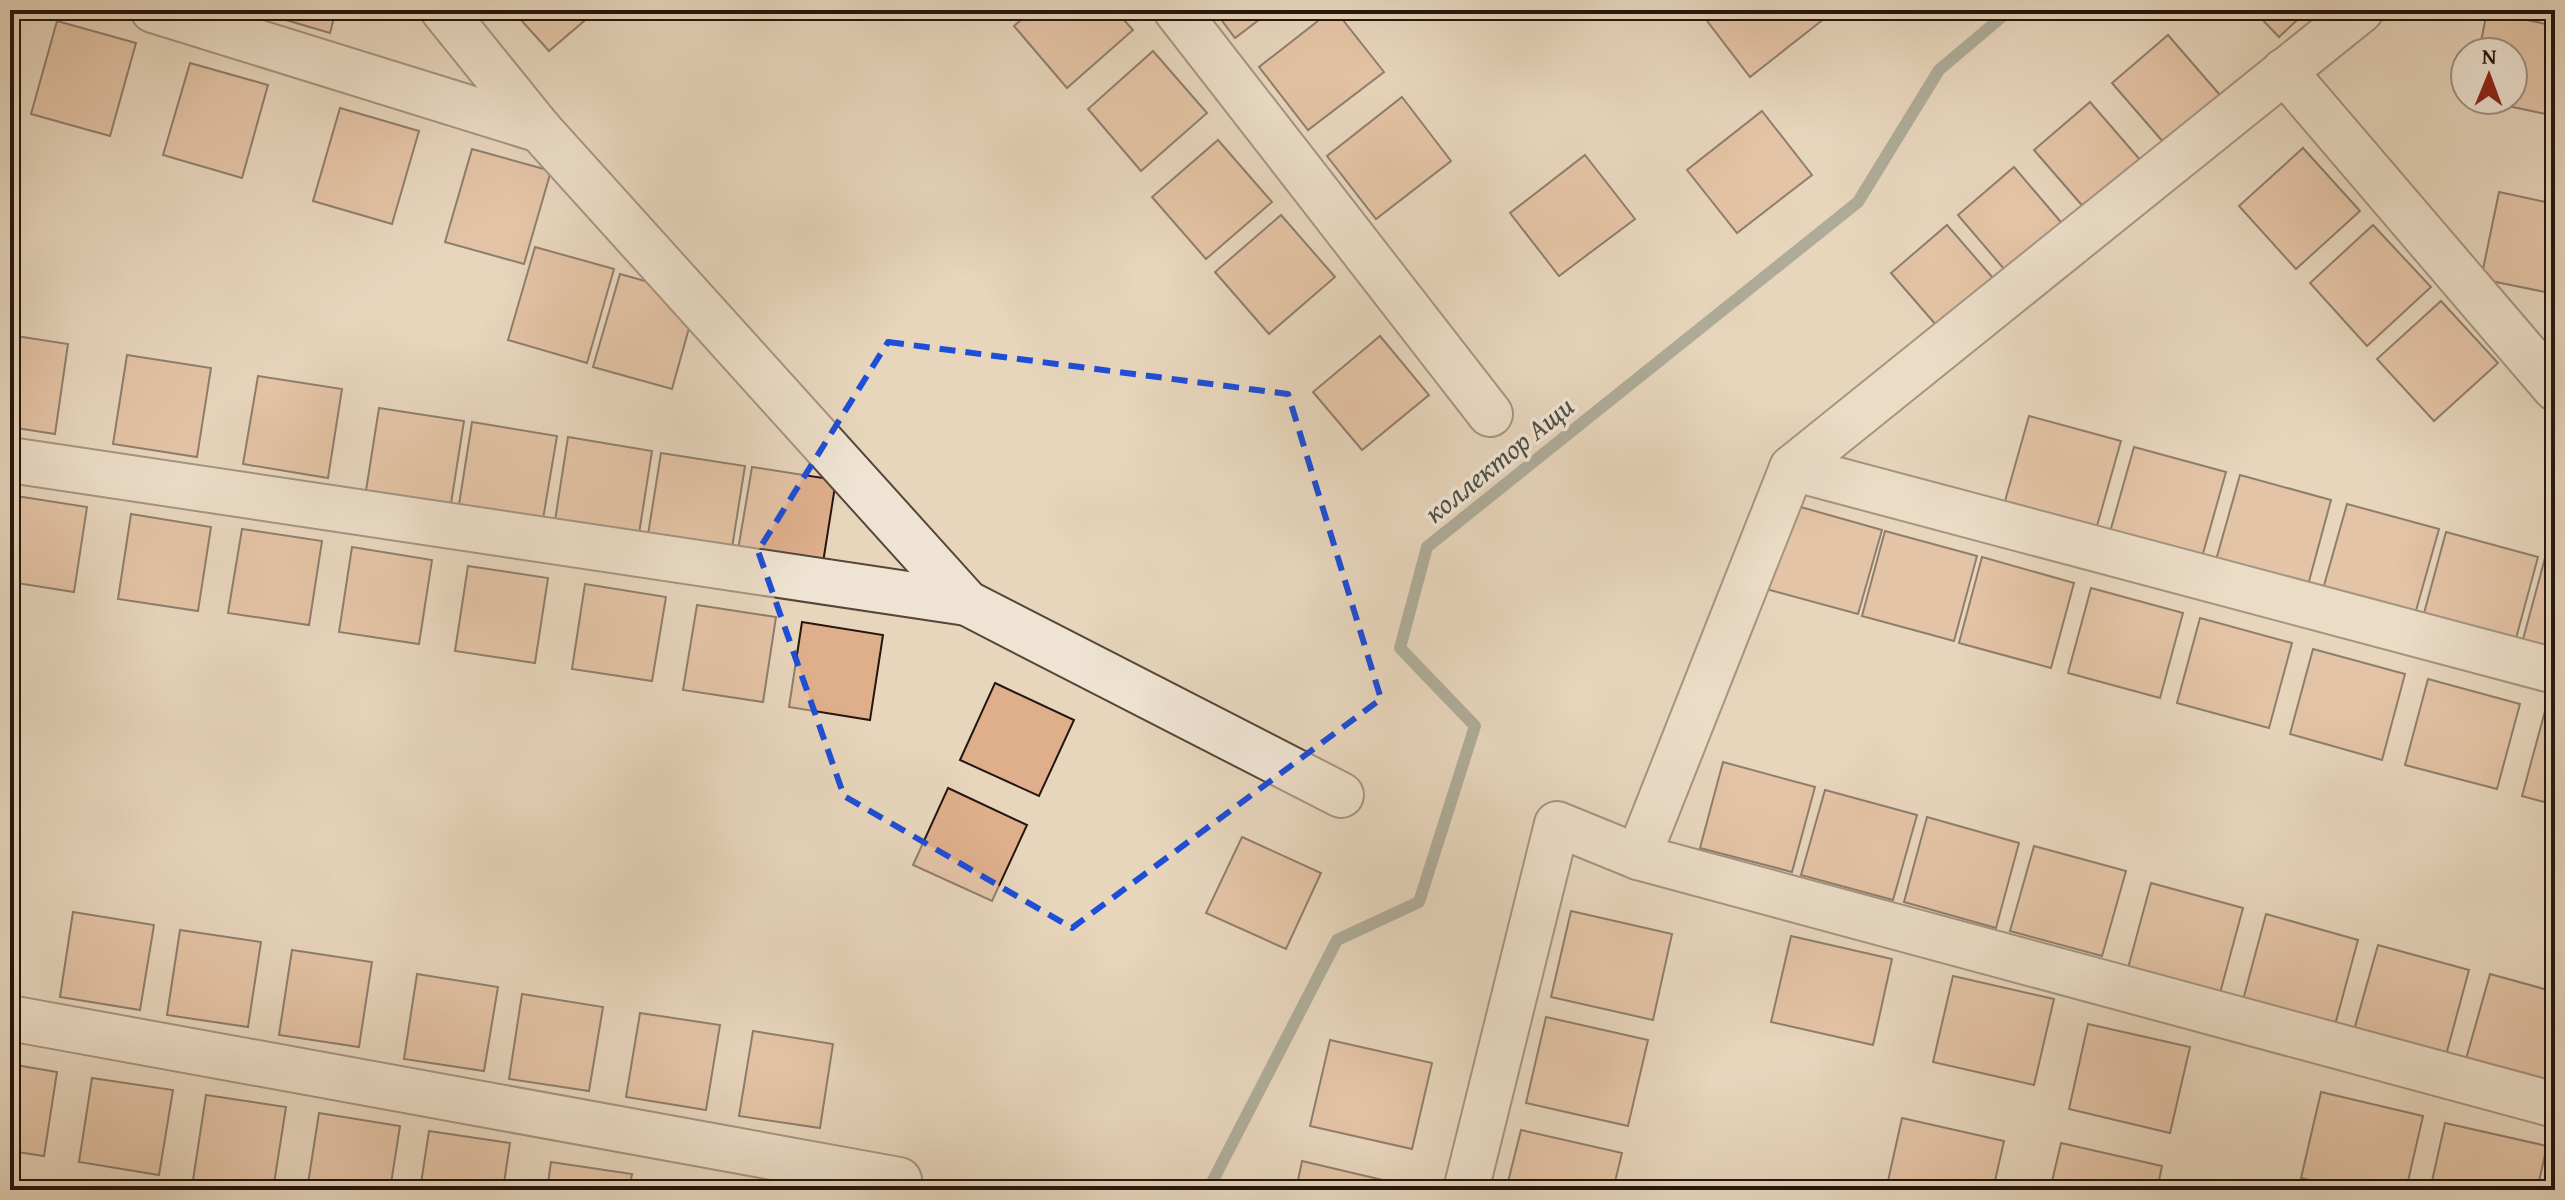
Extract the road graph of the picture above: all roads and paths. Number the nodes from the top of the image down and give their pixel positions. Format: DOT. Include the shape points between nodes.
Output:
graph roads {
  1 [pos="153,10"];
  2 [pos="443,10"];
  3 [pos="1176,10"];
  4 [pos="2361,10"];
  5 [pos="2284,71"];
  6 [pos="540,130"];
  7 [pos="2555,388"];
  8 [pos="1490,414"];
  9 [pos="10,460"];
  10 [pos="1792,468"];
  11 [pos="967,603"];
  12 [pos="2555,671"];
  13 [pos="1341,795"];
  14 [pos="1638,857"];
  15 [pos="10,1018"];
  16 [pos="2555,1105"];
  17 [pos="899,1180"];
  18 [pos="1466,1190"];
  1 -- 6 [label="street"];
  2 -- 6 [label="street"];
  3 -- 8 [label="street"];
  4 -- 5 [label="street"];
  5 -- 7 [label="street"];
  5 -- 10 [label="street"];
  6 -- 11 [label="street"];
  9 -- 11 [label="street"];
  10 -- 12 [label="street"];
  10 -- 14 [label="street"];
  11 -- 13 [label="street"];
  14 -- 16 [label="street"];
  14 -- 18 [label="street" via="1557,824"];
  15 -- 17 [label="street"];
}
